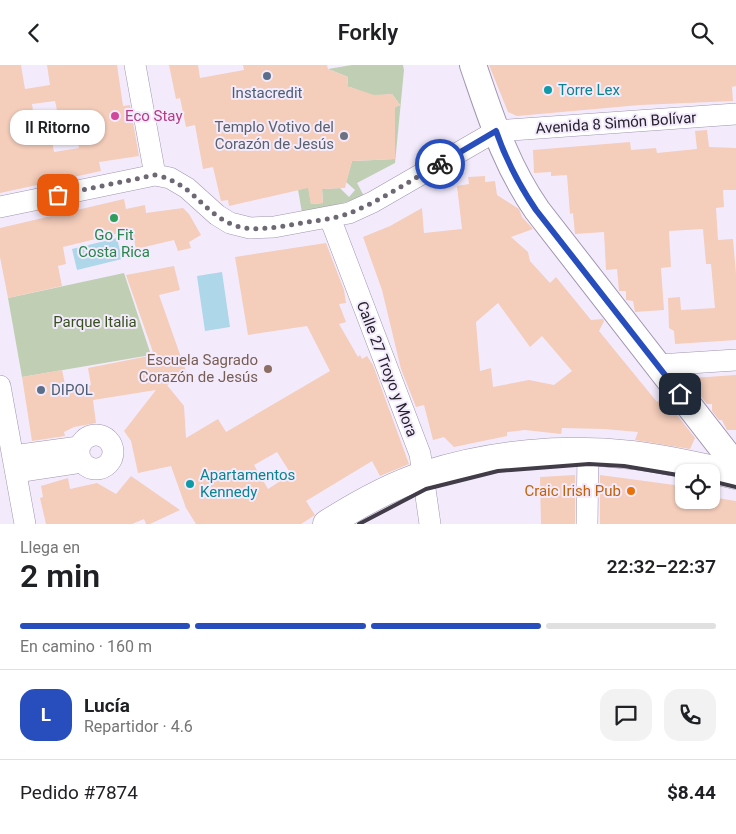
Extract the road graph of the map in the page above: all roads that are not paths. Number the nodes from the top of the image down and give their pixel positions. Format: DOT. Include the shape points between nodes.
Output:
graph roads {
  1 [pos="135,65"];
  2 [pos="473,65"];
  3 [pos="736,114"];
  4 [pos="496,131"];
  5 [pos="155,175"];
  6 [pos="0,207"];
  7 [pos="330,218"];
  8 [pos="736,360"];
  9 [pos="658,365"];
  10 [pos="0,386"];
  11 [pos="588,453"];
  12 [pos="80,455"];
  13 [pos="14,464"];
  14 [pos="736,466"];
  15 [pos="424,475"];
  16 [pos="736,475"];
  17 [pos="25,524"];
  18 [pos="327,524"];
  19 [pos="430,524"];
  20 [pos="587,524"];
  1 -- 5 [label="street"];
  2 -- 4 [label="main road"];
  3 -- 4 [label="street, Avenida 8 Simón Bolívar"];
  4 -- 7 [label="street" via="373,202"];
  4 -- 9 [label="main road" via="505,158 536,210"];
  5 -- 6 [label="street"];
  5 -- 7 [label="street" via="170,178 187,188 217,215 241,227 274,227"];
  7 -- 15 [label="street, Calle 27 Troyo y Mora" via="420,455"];
  8 -- 9 [label="street"];
  9 -- 14 [label="main road"];
  10 -- 13 [label="street"];
  11 -- 15 [label="highway" via="533,453 488,459"];
  11 -- 16 [label="highway" via="631,455"];
  11 -- 20 [label="street"];
  12 -- 13 [label="street"];
  13 -- 17 [label="street"];
  15 -- 18 [label="highway" via="363,502"];
  15 -- 19 [label="street, Calle 27 Troyo y Mora"];
}
